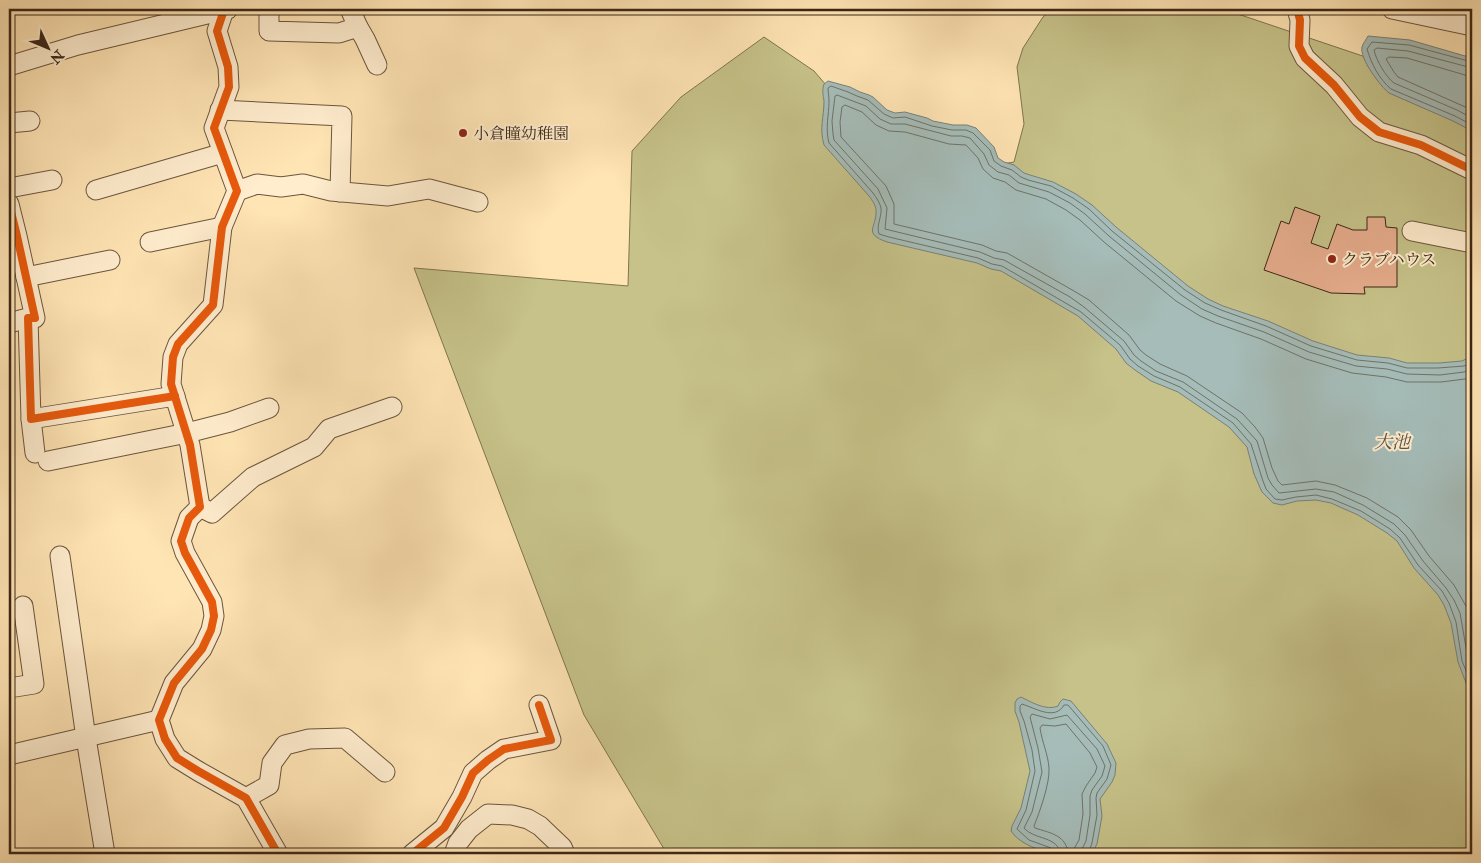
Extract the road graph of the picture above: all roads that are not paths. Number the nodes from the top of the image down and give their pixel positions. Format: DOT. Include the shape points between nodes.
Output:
graph roads {
  1 [pos="269,9"];
  2 [pos="350,9"];
  3 [pos="1297,9"];
  4 [pos="1392,9"];
  5 [pos="226,10"];
  6 [pos="1472,26"];
  7 [pos="358,27"];
  8 [pos="377,65"];
  9 [pos="9,66"];
  10 [pos="220,110"];
  11 [pos="30,121"];
  12 [pos="9,123"];
  13 [pos="223,153"];
  14 [pos="1472,170"];
  15 [pos="52,180"];
  16 [pos="9,188"];
  17 [pos="96,190"];
  18 [pos="237,191"];
  19 [pos="340,192"];
  20 [pos="478,202"];
  21 [pos="9,204"];
  22 [pos="222,228"];
  23 [pos="1412,231"];
  24 [pos="150,242"];
  25 [pos="1472,244"];
  26 [pos="110,260"];
  27 [pos="26,277"];
  28 [pos="28,318"];
  29 [pos="9,323"];
  30 [pos="175,396"];
  31 [pos="392,407"];
  32 [pos="269,408"];
  33 [pos="31,419"];
  34 [pos="186,433"];
  35 [pos="200,507"];
  36 [pos="60,556"];
  37 [pos="24,606"];
  38 [pos="17,627"];
  39 [pos="9,688"];
  40 [pos="540,705"];
  41 [pos="159,720"];
  42 [pos="86,738"];
  43 [pos="9,755"];
  44 [pos="385,772"];
  45 [pos="246,798"];
  46 [pos="429,840"];
  47 [pos="105,854"];
  48 [pos="278,854"];
  49 [pos="412,854"];
  50 [pos="447,854"];
  51 [pos="454,854"];
  52 [pos="565,854"];
  1 -- 7 [label="street" via="269,31 339,33"];
  2 -- 7 [label="street"];
  3 -- 14 [label="street" via="1299,46 1305,58 1334,85 1360,117 1379,132 1421,144"];
  4 -- 6 [label="street"];
  5 -- 9 [label="street" via="78,45"];
  5 -- 10 [label="street" via="217,31 228,67 229,87"];
  7 -- 8 [label="street"];
  10 -- 13 [label="street" via="214,128"];
  10 -- 19 [label="street" via="342,116"];
  11 -- 12 [label="street"];
  13 -- 17 [label="street"];
  13 -- 18 [label="street"];
  15 -- 16 [label="street"];
  18 -- 19 [label="street" via="257,184 281,187 303,184"];
  18 -- 22 [label="street"];
  19 -- 20 [label="street" via="388,196 429,189"];
  21 -- 27 [label="street"];
  22 -- 24 [label="street"];
  22 -- 30 [label="street" via="213,305 178,344 173,357 171,384"];
  23 -- 25 [label="street"];
  26 -- 27 [label="street"];
  27 -- 28 [label="street" via="35,318"];
  28 -- 29 [label="street"];
  28 -- 33 [label="street"];
  30 -- 33 [label="street"];
  30 -- 34 [label="street"];
  31 -- 35 [label="street" via="329,429 314,447 253,477 212,513"];
  32 -- 34 [label="street"];
  33 -- 34 [label="street" via="42,457"];
  34 -- 35 [label="street"];
  35 -- 41 [label="street" via="189,518 182,540 185,552 212,602 214,616 202,649 174,683"];
  36 -- 42 [label="street"];
  37 -- 38 [label="street"];
  38 -- 39 [label="street" via="34,684"];
  40 -- 46 [label="street" via="551,740 504,749 488,760 473,773 444,828"];
  41 -- 42 [label="street"];
  41 -- 45 [label="street" via="165,739 177,758"];
  42 -- 43 [label="street"];
  42 -- 47 [label="street"];
  44 -- 45 [label="street" via="345,738 309,738 285,745 272,764 269,786"];
  45 -- 48 [label="street"];
  46 -- 49 [label="street"];
  46 -- 50 [label="street"];
  51 -- 52 [label="street" via="458,842 469,829 488,814 528,819 540,826"];
}
